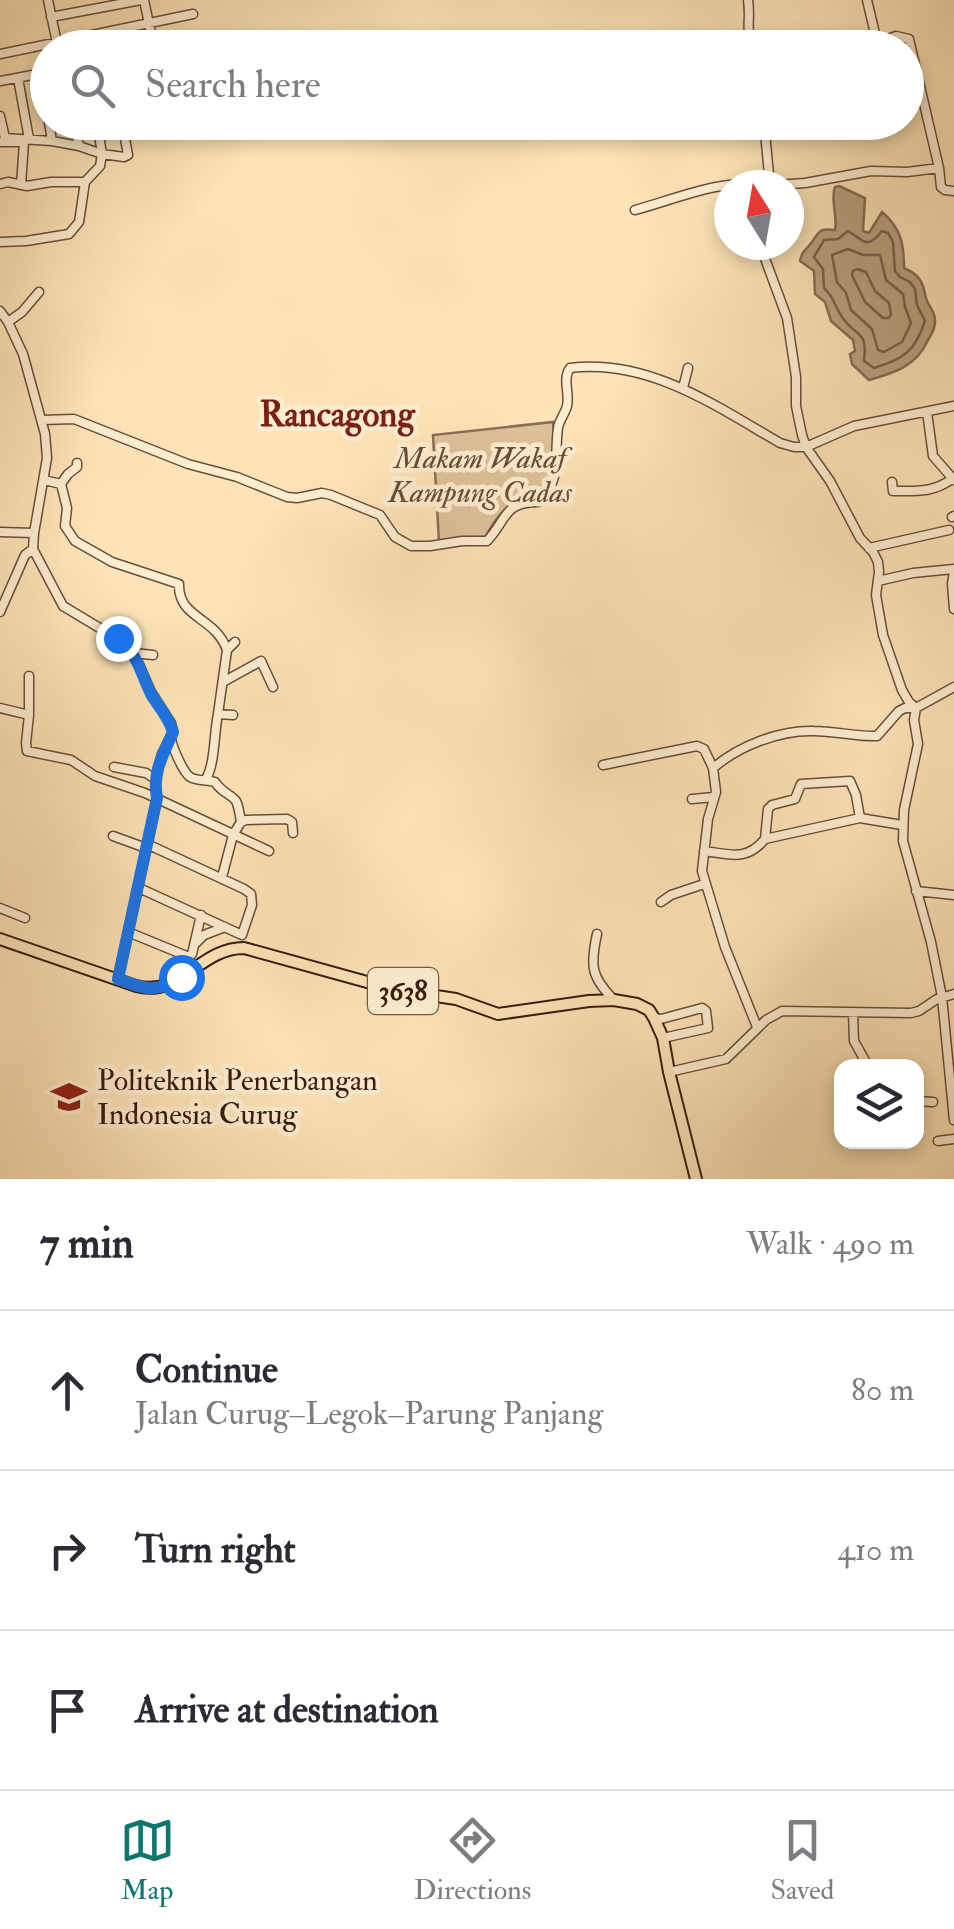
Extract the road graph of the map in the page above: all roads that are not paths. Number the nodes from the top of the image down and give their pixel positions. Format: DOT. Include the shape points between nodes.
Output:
graph roads {
  1 [pos="48,0"];
  2 [pos="72,0"];
  3 [pos="143,0"];
  4 [pos="748,0"];
  5 [pos="867,0"];
  6 [pos="122,2"];
  7 [pos="96,4"];
  8 [pos="74,13"];
  9 [pos="193,14"];
  10 [pos="51,18"];
  11 [pos="148,24"];
  12 [pos="54,30"];
  13 [pos="122,30"];
  14 [pos="150,30"];
  15 [pos="748,30"];
  16 [pos="874,30"];
  17 [pos="30,49"];
  18 [pos="0,54"];
  19 [pos="30,76"];
  20 [pos="18,78"];
  21 [pos="0,81"];
  22 [pos="924,101"];
  23 [pos="0,116"];
  24 [pos="28,139"];
  25 [pos="40,140"];
  26 [pos="78,140"];
  27 [pos="100,140"];
  28 [pos="125,140"];
  29 [pos="766,140"];
  30 [pos="52,141"];
  31 [pos="0,142"];
  32 [pos="79,146"];
  33 [pos="102,154"];
  34 [pos="939,168"];
  35 [pos="769,170"];
  36 [pos="86,182"];
  37 [pos="804,183"];
  38 [pos="0,184"];
  39 [pos="21,186"];
  40 [pos="714,188"];
  41 [pos="954,190"];
  42 [pos="635,210"];
  43 [pos="0,242"];
  44 [pos="766,260"];
  45 [pos="39,292"];
  46 [pos="0,311"];
  47 [pos="8,322"];
  48 [pos="688,368"];
  49 [pos="683,388"];
  50 [pos="954,406"];
  51 [pos="927,412"];
  52 [pos="42,420"];
  53 [pos="806,446"];
  54 [pos="78,463"];
  55 [pos="953,479"];
  56 [pos="44,480"];
  57 [pos="892,482"];
  58 [pos="61,484"];
  59 [pos="949,530"];
  60 [pos="0,532"];
  61 [pos="34,533"];
  62 [pos="33,548"];
  63 [pos="869,548"];
  64 [pos="954,570"];
  65 [pos="878,581"];
  66 [pos="954,609"];
  67 [pos="0,612"];
  68 [pos="235,642"];
  69 [pos="227,650"];
  70 [pos="134,653"];
  71 [pos="152,655"];
  72 [pos="29,676"];
  73 [pos="223,682"];
  74 [pos="273,687"];
  75 [pos="954,687"];
  76 [pos="0,708"];
  77 [pos="916,708"];
  78 [pos="218,714"];
  79 [pos="29,715"];
  80 [pos="233,715"];
  81 [pos="170,738"];
  82 [pos="602,765"];
  83 [pos="114,767"];
  84 [pos="712,768"];
  85 [pos="155,778"];
  86 [pos="206,779"];
  87 [pos="714,797"];
  88 [pos="157,798"];
  89 [pos="692,799"];
  90 [pos="860,818"];
  91 [pos="241,822"];
  92 [pos="902,825"];
  93 [pos="293,833"];
  94 [pos="114,836"];
  95 [pos="233,836"];
  96 [pos="765,839"];
  97 [pos="146,846"];
  98 [pos="704,850"];
  99 [pos="269,852"];
  100 [pos="222,877"];
  101 [pos="704,884"];
  102 [pos="138,888"];
  103 [pos="916,891"];
  104 [pos="954,895"];
  105 [pos="661,902"];
  106 [pos="0,908"];
  107 [pos="200,914"];
  108 [pos="25,918"];
  109 [pos="226,927"];
  110 [pos="128,932"];
  111 [pos="597,934"];
  112 [pos="0,939"];
  113 [pos="194,944"];
  114 [pos="118,979"];
  115 [pos="954,994"];
  116 [pos="942,997"];
  117 [pos="614,1000"];
  118 [pos="853,1013"];
  119 [pos="654,1018"];
  120 [pos="950,1021"];
  121 [pos="757,1028"];
  122 [pos="663,1038"];
  123 [pos="864,1059"];
  124 [pos="668,1072"];
  125 [pos="924,1101"];
  126 [pos="933,1102"];
  127 [pos="954,1105"];
  128 [pos="954,1120"];
  129 [pos="954,1139"];
  130 [pos="938,1141"];
  131 [pos="696,1179"];
  1 -- 10 [label="street"];
  2 -- 8 [label="street"];
  3 -- 6 [label="street"];
  3 -- 11 [label="street"];
  4 -- 15 [label="street"];
  5 -- 16 [label="street"];
  6 -- 7 [label="street"];
  7 -- 8 [label="street"];
  8 -- 10 [label="street"];
  9 -- 11 [label="street"];
  10 -- 12 [label="street"];
  11 -- 13 [label="street"];
  11 -- 14 [label="street"];
  17 -- 18 [label="street"];
  19 -- 20 [label="street"];
  20 -- 21 [label="street"];
  20 -- 24 [label="street"];
  22 -- 34 [label="street"];
  23 -- 24 [label="street" via="4,138"];
  25 -- 30 [label="street"];
  26 -- 32 [label="street"];
  27 -- 33 [label="street"];
  28 -- 33 [label="street" via="128,155"];
  29 -- 35 [label="street"];
  30 -- 32 [label="street"];
  31 -- 39 [label="street" via="24,142"];
  32 -- 33 [label="street"];
  33 -- 36 [label="street"];
  34 -- 37 [label="street"];
  34 -- 41 [label="street" via="941,187"];
  36 -- 39 [label="street"];
  36 -- 43 [label="street" via="71,232"];
  38 -- 39 [label="street"];
  40 -- 42 [label="street"];
  44 -- 53 [label="street" via="787,318"];
  45 -- 47 [label="street"];
  46 -- 47 [label="street"];
  47 -- 52 [label="street"];
  48 -- 49 [label="street"];
  49 -- 52 [label="street" via="621,369 570,368 548,493 508,510 487,541 430,546 404,543 380,514 331,494 287,497 84,422"];
  49 -- 53 [label="street" via="780,443"];
  50 -- 51 [label="street"];
  51 -- 53 [label="street" via="854,426"];
  51 -- 55 [label="street" via="933,456"];
  52 -- 56 [label="street"];
  53 -- 63 [label="street"];
  54 -- 58 [label="street"];
  55 -- 57 [label="street" via="924,491 893,491"];
  56 -- 58 [label="street"];
  56 -- 61 [label="street"];
  58 -- 69 [label="street" via="65,526 75,540 112,562 178,584 190,613 212,626"];
  59 -- 63 [label="street"];
  60 -- 61 [label="street"];
  61 -- 62 [label="street"];
  62 -- 67 [label="street"];
  62 -- 70 [label="street" via="62,606"];
  63 -- 65 [label="street"];
  64 -- 65 [label="street"];
  64 -- 66 [label="street"];
  65 -- 77 [label="street" via="882,635 902,690"];
  68 -- 69 [label="street"];
  69 -- 73 [label="street"];
  70 -- 71 [label="street"];
  70 -- 81 [label="street" via="170,723"];
  72 -- 79 [label="street"];
  73 -- 74 [label="street" via="262,662"];
  73 -- 78 [label="street"];
  75 -- 77 [label="street"];
  76 -- 79 [label="street"];
  77 -- 84 [label="street" via="899,711 877,736 814,730 778,735"];
  77 -- 92 [label="street" via="918,744"];
  78 -- 80 [label="street"];
  78 -- 86 [label="street"];
  79 -- 88 [label="street" via="27,751 71,760"];
  81 -- 85 [label="street"];
  81 -- 86 [label="street" via="188,776"];
  82 -- 84 [label="street" via="697,746"];
  83 -- 85 [label="street"];
  84 -- 87 [label="street"];
  85 -- 88 [label="street"];
  86 -- 91 [label="street" via="234,799"];
  87 -- 89 [label="street"];
  87 -- 98 [label="street"];
  88 -- 95 [label="street"];
  88 -- 97 [label="street"];
  90 -- 92 [label="street"];
  90 -- 96 [label="street"];
  90 -- 96 [label="street" via="850,781 801,784 792,800 770,806"];
  91 -- 93 [label="street" via="287,819"];
  91 -- 95 [label="street"];
  92 -- 103 [label="street"];
  94 -- 97 [label="street"];
  95 -- 99 [label="street"];
  95 -- 100 [label="street"];
  96 -- 98 [label="street" via="744,854"];
  97 -- 100 [label="street"];
  97 -- 102 [label="street"];
  98 -- 101 [label="street"];
  100 -- 109 [label="street" via="251,894 252,905 243,938"];
  101 -- 105 [label="street"];
  101 -- 121 [label="street"];
  102 -- 107 [label="street"];
  102 -- 110 [label="street"];
  103 -- 104 [label="street"];
  103 -- 116 [label="street"];
  106 -- 108 [label="street"];
  107 -- 109 [label="street"];
  107 -- 113 [label="street"];
  109 -- 113 [label="street"];
  110 -- 113 [label="street" via="186,957"];
  110 -- 114 [label="street"];
  111 -- 117 [label="street" via="594,970"];
  112 -- 114 [label="main road, 3638"];
  114 -- 117 [label="main road, 3638" via="160,988 223,952 244,948 498,1014"];
  115 -- 116 [label="street"];
  116 -- 118 [label="street" via="911,1013"];
  116 -- 120 [label="street"];
  117 -- 119 [label="main road, 3638" via="638,1004"];
  118 -- 121 [label="street" via="789,1010"];
  118 -- 123 [label="street" via="854,1040"];
  119 -- 122 [label="main road"];
  119 -- 122 [label="street" via="706,1011 708,1028"];
  120 -- 127 [label="street"];
  121 -- 124 [label="street" via="722,1060"];
  122 -- 124 [label="main road"];
  124 -- 131 [label="main road"];
  125 -- 126 [label="street"];
  127 -- 128 [label="street"];
  129 -- 130 [label="street"];
}
